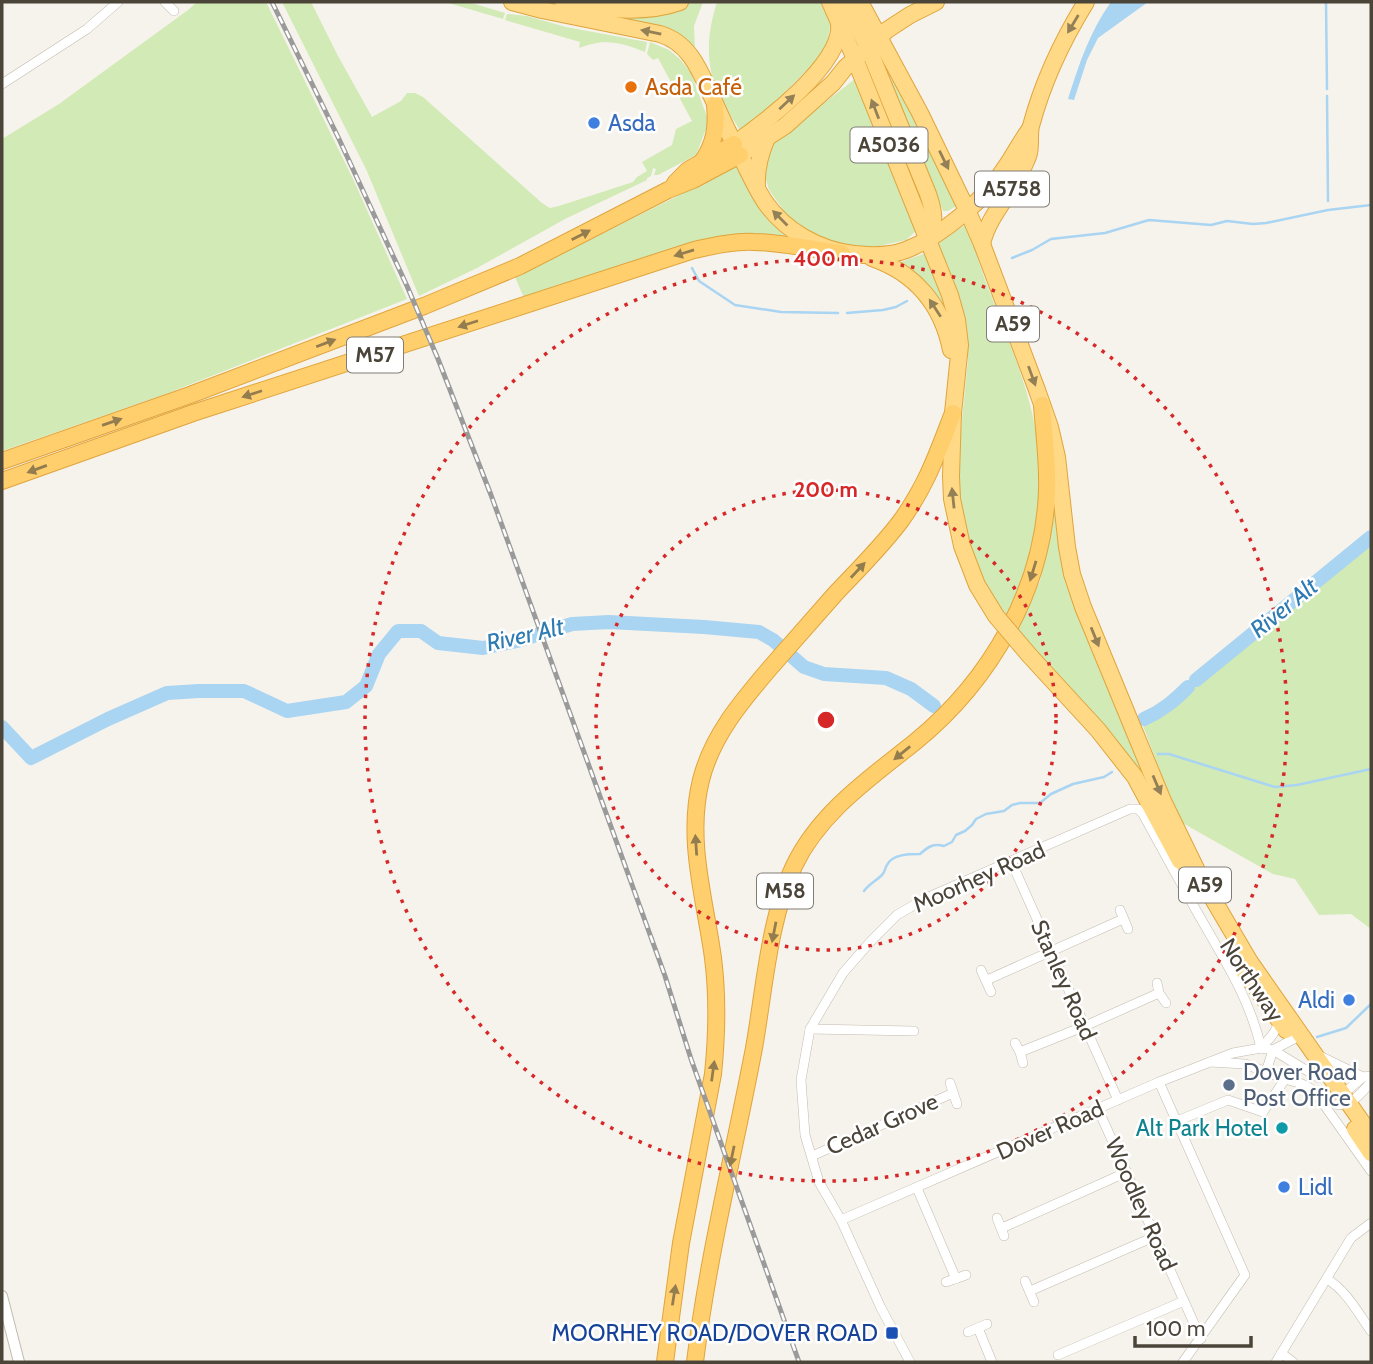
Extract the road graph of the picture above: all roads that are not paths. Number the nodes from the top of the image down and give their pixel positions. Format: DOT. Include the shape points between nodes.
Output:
graph roads {
  1 [pos="118,2"];
  2 [pos="165,2"];
  3 [pos="512,2"];
  4 [pos="564,2"];
  5 [pos="680,2"];
  6 [pos="830,2"];
  7 [pos="845,2"];
  8 [pos="860,2"];
  9 [pos="936,2"];
  10 [pos="1086,2"];
  11 [pos="174,11"];
  12 [pos="839,20"];
  13 [pos="873,42"];
  14 [pos="857,65"];
  15 [pos="877,69"];
  16 [pos="901,78"];
  17 [pos="2,84"];
  18 [pos="715,104"];
  19 [pos="1030,129"];
  20 [pos="767,138"];
  21 [pos="737,150"];
  22 [pos="700,164"];
  23 [pos="757,188"];
  24 [pos="668,190"];
  25 [pos="968,212"];
  26 [pos="927,217"];
  27 [pos="928,239"];
  28 [pos="982,244"];
  29 [pos="842,253"];
  30 [pos="867,256"];
  31 [pos="956,373"];
  32 [pos="1042,405"];
  33 [pos="953,413"];
  34 [pos="2,461"];
  35 [pos="2,481"];
  36 [pos="1136,808"];
  37 [pos="1011,861"];
  38 [pos="1129,929"];
  39 [pos="1051,951"];
  40 [pos="981,970"];
  41 [pos="987,980"];
  42 [pos="991,992"];
  43 [pos="1166,1003"];
  44 [pos="1279,1021"];
  45 [pos="1085,1026"];
  46 [pos="810,1029"];
  47 [pos="914,1031"];
  48 [pos="1297,1038"];
  49 [pos="1015,1043"];
  50 [pos="1261,1048"];
  51 [pos="1273,1050"];
  52 [pos="1246,1051"];
  53 [pos="1020,1052"];
  54 [pos="1315,1054"];
  55 [pos="1208,1062"];
  56 [pos="1023,1063"];
  57 [pos="1245,1064"];
  58 [pos="1266,1072"];
  59 [pos="1319,1078"];
  60 [pos="1368,1078"];
  61 [pos="1285,1079"];
  62 [pos="1159,1082"];
  63 [pos="1118,1100"];
  64 [pos="1343,1101"];
  65 [pos="957,1104"];
  66 [pos="1098,1109"];
  67 [pos="1177,1121"];
  68 [pos="1371,1135"];
  69 [pos="1371,1153"];
  70 [pos="811,1156"];
  71 [pos="1371,1171"];
  72 [pos="1127,1172"];
  73 [pos="917,1188"];
  74 [pos="997,1218"];
  75 [pos="841,1220"];
  76 [pos="1371,1223"];
  77 [pos="1156,1236"];
  78 [pos="966,1275"];
  79 [pos="956,1279"];
  80 [pos="1327,1279"];
  81 [pos="946,1282"];
  82 [pos="1026,1282"];
  83 [pos="1030,1292"];
  84 [pos="2,1296"];
  85 [pos="1184,1301"];
  86 [pos="1034,1302"];
  87 [pos="1371,1331"];
  88 [pos="968,1332"];
  89 [pos="1201,1339"];
  90 [pos="1058,1355"];
  91 [pos="1278,1358"];
  92 [pos="19,1362"];
  93 [pos="665,1362"];
  94 [pos="695,1362"];
  95 [pos="910,1362"];
  96 [pos="992,1362"];
  97 [pos="1183,1362"];
  98 [pos="1293,1362"];
  1 -- 17 [label="street" via="87,29"];
  2 -- 11 [label="street"];
  18 -- 3 [label="highway, A59, one-way" via="687,51 667,36"];
  4 -- 5 [label="highway" via="614,9"];
  6 -- 12 [label="highway, A5036"];
  7 -- 13 [label="highway"];
  8 -- 13 [label="highway, A5036"];
  9 -- 13 [label="highway"];
  10 -- 19 [label="highway, A5758, one-way" via="1060,47"];
  12 -- 14 [label="highway, A5036"];
  21 -- 12 [label="highway, one-way" via="820,68 835,46"];
  13 -- 14 [label="highway"];
  13 -- 15 [label="highway"];
  13 -- 16 [label="highway, A5036"];
  14 -- 15 [label="highway"];
  14 -- 20 [label="highway" via="845,68"];
  26 -- 14 [label="highway, A5036, one-way"];
  15 -- 16 [label="highway"];
  15 -- 26 [label="highway" via="928,194"];
  16 -- 25 [label="highway, A5036, one-way"];
  18 -- 21 [label="highway, A59"];
  18 -- 22 [label="highway, M57" via="713,143"];
  19 -- 25 [label="highway, A5758" via="1007,166"];
  19 -- 28 [label="highway, A5758" via="1029,152 1022,169 988,224"];
  20 -- 21 [label="highway"];
  20 -- 23 [label="highway" via="758,165"];
  21 -- 22 [label="highway, M57"];
  21 -- 23 [label="highway, A59"];
  21 -- 24 [label="highway, M57" via="693,180"];
  22 -- 24 [label="highway, M57"];
  29 -- 23 [label="highway, A59, one-way" via="795,232"];
  34 -- 24 [label="highway, M57, one-way" via="424,306 520,266"];
  25 -- 26 [label="highway"];
  25 -- 27 [label="highway, A5758"];
  25 -- 28 [label="highway, A5036"];
  26 -- 27 [label="highway, A5036"];
  27 -- 30 [label="highway, A5758" via="906,250"];
  27 -- 31 [label="highway, A5036" via="957,320"];
  28 -- 32 [label="highway, A59, one-way"];
  29 -- 30 [label="highway, A59"];
  29 -- 35 [label="highway, M57, one-way" via="751,241 694,250 193,413"];
  31 -- 30 [label="highway, A59, one-way" via="945,324 934,305 910,279"];
  31 -- 33 [label="highway, A59"];
  32 -- 48 [label="highway, Northway / A59, one-way" via="1057,457 1067,547 1083,607 1176,829"];
  32 -- 94 [label="highway, M58, one-way" via="1047,478 1044,523 1030,580 1004,639 942,718 834,810 809,840 790,874 776,924 718,1221"];
  44 -- 33 [label="highway, Northway / A59, one-way, bridge" via="1219,932 1135,777 996,616 976,585 952,499"];
  93 -- 33 [label="highway, one-way" via="717,1030 713,958 696,855 696,805 705,768 718,736 747,694 910,508"];
  36 -- 37 [label="street, Moorhey Road"];
  36 -- 50 [label="street, Northway" via="1225,958"];
  37 -- 39 [label="street, Stanley Road"];
  37 -- 46 [label="street, Moorhey Road" via="897,915 843,973"];
  38 -- 39 [label="street" via="1121,914"];
  39 -- 41 [label="street"];
  39 -- 45 [label="street, Stanley Road"];
  40 -- 41 [label="street"];
  41 -- 42 [label="street"];
  43 -- 45 [label="street" via="1158,988"];
  44 -- 48 [label="highway, Northway / A59"];
  44 -- 50 [label="street"];
  45 -- 53 [label="street"];
  45 -- 63 [label="street, Stanley Road"];
  46 -- 47 [label="street"];
  46 -- 70 [label="street, Moorhey Road" via="801,1080"];
  48 -- 51 [label="street"];
  48 -- 54 [label="highway, Northway / A59"];
  48 -- 59 [label="highway, Northway / A59"];
  49 -- 53 [label="street"];
  50 -- 51 [label="street, Dover Road"];
  50 -- 52 [label="street, Dover Road"];
  51 -- 58 [label="street"];
  51 -- 59 [label="street, Dover Road"];
  52 -- 55 [label="street, Dover Road"];
  52 -- 57 [label="street"];
  53 -- 56 [label="street"];
  54 -- 60 [label="street"];
  54 -- 64 [label="highway, Northway / A59"];
  55 -- 57 [label="street"];
  55 -- 62 [label="street, Dover Road"];
  57 -- 58 [label="street"];
  58 -- 61 [label="street"];
  59 -- 64 [label="highway, Northway / A59"];
  60 -- 64 [label="street"];
  61 -- 67 [label="street" via="1263,1112 1228,1100"];
  61 -- 71 [label="street" via="1315,1092"];
  62 -- 63 [label="street, Dover Road"];
  62 -- 67 [label="street"];
  63 -- 66 [label="street, Dover Road"];
  64 -- 68 [label="highway, Northway / A59"];
  64 -- 69 [label="highway, Northway / A59"];
  65 -- 70 [label="street, Cedar Grove" via="951,1088"];
  66 -- 72 [label="street, Woodley Road"];
  66 -- 73 [label="street, Dover Road"];
  67 -- 89 [label="street" via="1245,1275"];
  70 -- 75 [label="street, Moorhey Road"];
  72 -- 74 [label="street" via="1003,1232"];
  72 -- 77 [label="street, Woodley Road"];
  73 -- 75 [label="street, Dover Road"];
  73 -- 79 [label="street"];
  75 -- 95 [label="street, Moorhey Road"];
  76 -- 80 [label="street" via="1351,1238"];
  77 -- 83 [label="street"];
  77 -- 85 [label="street, Woodley Road"];
  78 -- 79 [label="street"];
  79 -- 81 [label="street"];
  80 -- 87 [label="street" via="1344,1292"];
  80 -- 91 [label="street"];
  82 -- 83 [label="street"];
  83 -- 86 [label="street"];
  84 -- 92 [label="street"];
  85 -- 89 [label="street, Woodley Road"];
  85 -- 90 [label="street"];
  88 -- 96 [label="street" via="983,1326"];
  89 -- 97 [label="street"];
  91 -- 98 [label="street"];
}
